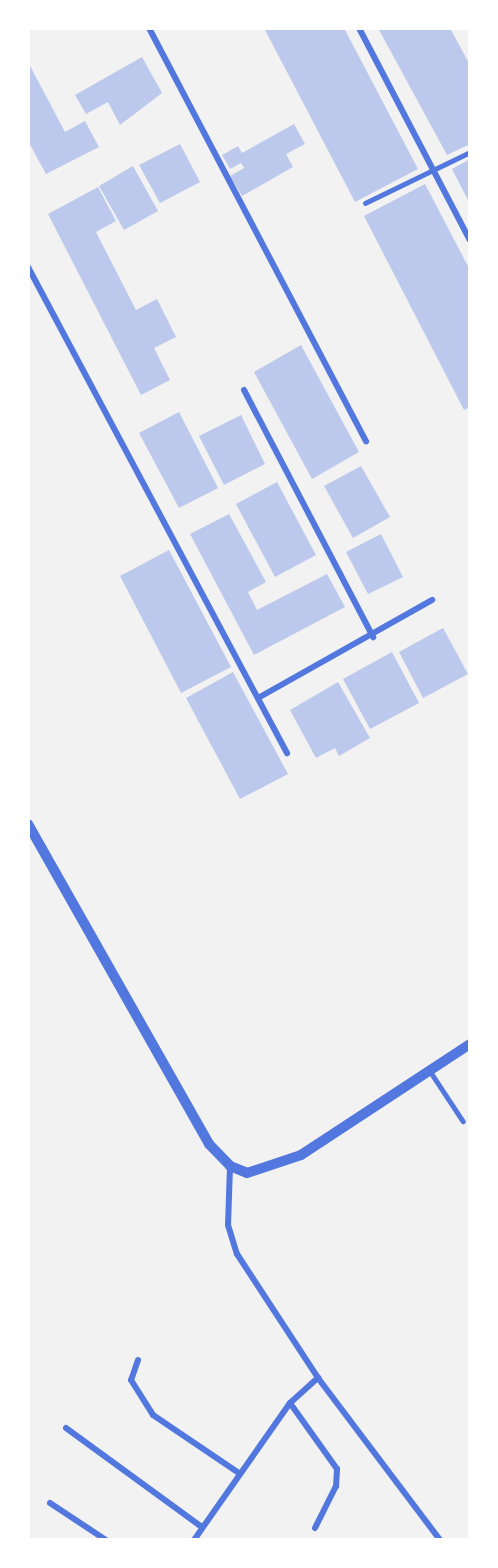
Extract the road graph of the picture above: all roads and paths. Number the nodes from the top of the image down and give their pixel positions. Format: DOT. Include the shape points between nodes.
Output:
graph roads {
  1 [pos="149,28"];
  2 [pos="359,28"];
  3 [pos="470,152"];
  4 [pos="433,169"];
  5 [pos="365,203"];
  6 [pos="470,240"];
  7 [pos="28,267"];
  8 [pos="244,390"];
  9 [pos="366,442"];
  10 [pos="432,600"];
  11 [pos="373,637"];
  12 [pos="258,698"];
  13 [pos="287,753"];
  14 [pos="28,824"];
  15 [pos="470,1044"];
  16 [pos="430,1071"];
  17 [pos="463,1121"];
  18 [pos="230,1166"];
  19 [pos="138,1360"];
  20 [pos="318,1378"];
  21 [pos="290,1403"];
  22 [pos="66,1428"];
  23 [pos="239,1473"];
  24 [pos="50,1503"];
  25 [pos="202,1527"];
  26 [pos="315,1528"];
  27 [pos="106,1539"];
  28 [pos="194,1539"];
  29 [pos="440,1539"];
  1 -- 9 [label="street"];
  2 -- 4 [label="street"];
  3 -- 4 [label="lane"];
  4 -- 5 [label="lane"];
  4 -- 6 [label="street"];
  7 -- 12 [label="street"];
  8 -- 11 [label="street"];
  10 -- 11 [label="street"];
  11 -- 12 [label="street"];
  12 -- 13 [label="street"];
  14 -- 18 [label="street" via="209,1144"];
  15 -- 16 [label="street"];
  16 -- 17 [label="lane"];
  16 -- 18 [label="street" via="276,1167 247,1173"];
  18 -- 20 [label="street" via="228,1225 237,1254"];
  19 -- 23 [label="street" via="131,1380 153,1415"];
  20 -- 21 [label="street"];
  20 -- 29 [label="street"];
  21 -- 23 [label="street"];
  21 -- 26 [label="street" via="337,1469 336,1486"];
  22 -- 25 [label="street"];
  23 -- 25 [label="street"];
  24 -- 27 [label="street"];
  25 -- 28 [label="street"];
}
